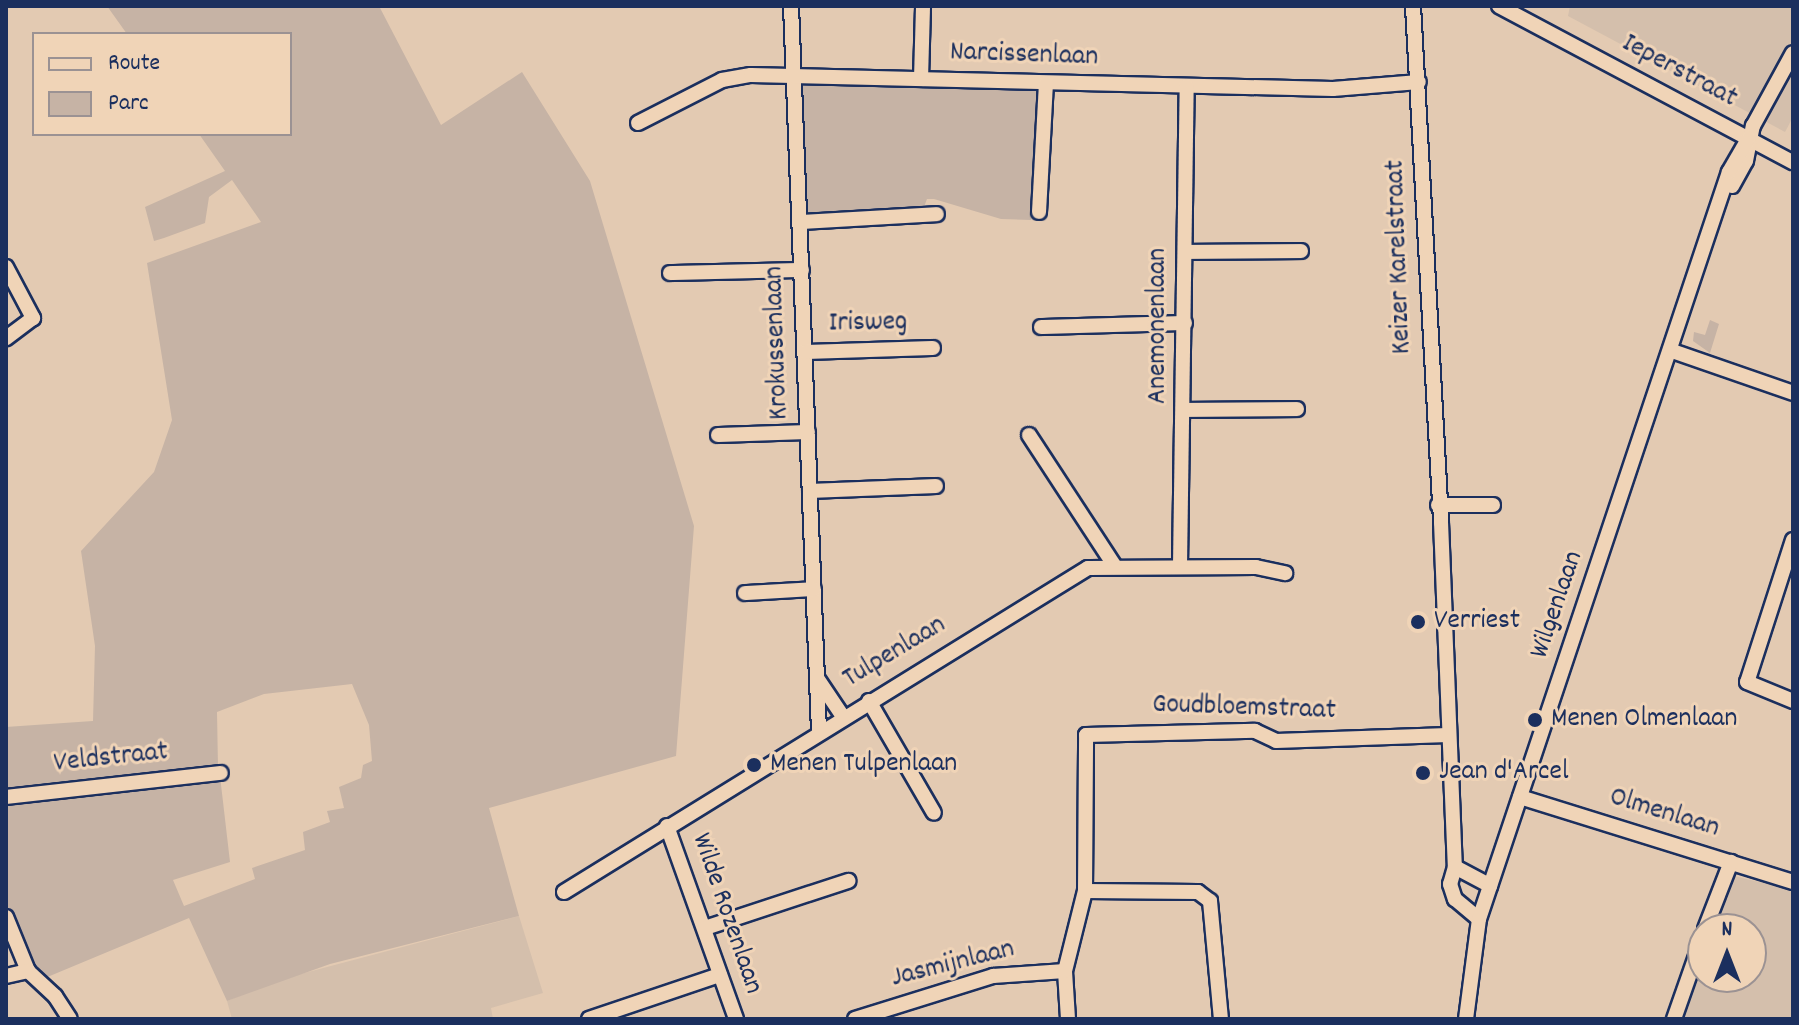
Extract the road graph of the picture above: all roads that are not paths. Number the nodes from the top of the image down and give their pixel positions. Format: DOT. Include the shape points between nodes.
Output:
graph roads {
  1 [pos="791,6"];
  2 [pos="923,6"];
  3 [pos="1413,6"];
  4 [pos="1499,6"];
  5 [pos="1793,53"];
  6 [pos="794,76"];
  7 [pos="921,79"];
  8 [pos="1419,82"];
  9 [pos="1046,83"];
  10 [pos="1187,86"];
  11 [pos="638,123"];
  12 [pos="1751,132"];
  13 [pos="1793,162"];
  14 [pos="1039,212"];
  15 [pos="937,214"];
  16 [pos="800,222"];
  17 [pos="1301,251"];
  18 [pos="1185,252"];
  19 [pos="6,267"];
  20 [pos="802,270"];
  21 [pos="670,273"];
  22 [pos="1185,323"];
  23 [pos="1041,327"];
  24 [pos="6,338"];
  25 [pos="933,348"];
  26 [pos="1672,351"];
  27 [pos="805,352"];
  28 [pos="1793,393"];
  29 [pos="1297,409"];
  30 [pos="1185,410"];
  31 [pos="808,432"];
  32 [pos="718,435"];
  33 [pos="1029,435"];
  34 [pos="936,486"];
  35 [pos="810,491"];
  36 [pos="1438,505"];
  37 [pos="1493,505"];
  38 [pos="1793,540"];
  39 [pos="1114,565"];
  40 [pos="1180,566"];
  41 [pos="1285,573"];
  42 [pos="814,589"];
  43 [pos="745,593"];
  44 [pos="817,678"];
  45 [pos="869,701"];
  46 [pos="1793,701"];
  47 [pos="842,715"];
  48 [pos="819,730"];
  49 [pos="1448,735"];
  50 [pos="221,773"];
  51 [pos="6,797"];
  52 [pos="1520,797"];
  53 [pos="934,813"];
  54 [pos="667,826"];
  55 [pos="1731,862"];
  56 [pos="1455,867"];
  57 [pos="848,881"];
  58 [pos="1793,882"];
  59 [pos="1490,886"];
  60 [pos="1085,891"];
  61 [pos="564,892"];
  62 [pos="1711,913"];
  63 [pos="6,917"];
  64 [pos="1479,919"];
  65 [pos="705,928"];
  66 [pos="28,971"];
  67 [pos="1065,971"];
  68 [pos="720,975"];
  69 [pos="6,976"];
  70 [pos="1687,982"];
  71 [pos="70,1019"];
  72 [pos="589,1019"];
  73 [pos="736,1019"];
  74 [pos="855,1019"];
  75 [pos="1068,1019"];
  76 [pos="1221,1019"];
  77 [pos="1466,1019"];
  78 [pos="1674,1019"];
  1 -- 6 [label="street, Krokussenlaan"];
  2 -- 7 [label="street"];
  3 -- 8 [label="street, Keizer Karelstraat"];
  4 -- 12 [label="street, Ieperstraat"];
  5 -- 12 [label="street, Wilgenlaan"];
  6 -- 7 [label="street, Narcissenlaan"];
  6 -- 11 [label="street, Narcissenlaan" via="722,80"];
  6 -- 16 [label="street, Krokussenlaan"];
  7 -- 9 [label="street, Narcissenlaan"];
  8 -- 10 [label="street, Narcissenlaan" via="1333,89"];
  8 -- 36 [label="street, Keizer Karelstraat"];
  9 -- 10 [label="street, Narcissenlaan"];
  9 -- 14 [label="street"];
  10 -- 18 [label="street, Anemonenlaan"];
  12 -- 13 [label="street, Ieperstraat"];
  12 -- 26 [label="street, Wilgenlaan" via="1746,161 1719,211"];
  15 -- 16 [label="street"];
  16 -- 20 [label="street, Krokussenlaan"];
  17 -- 18 [label="street"];
  18 -- 22 [label="street, Anemonenlaan"];
  19 -- 24 [label="street" via="33,318"];
  20 -- 21 [label="street"];
  20 -- 27 [label="street, Krokussenlaan"];
  22 -- 23 [label="street"];
  22 -- 30 [label="street, Anemonenlaan"];
  25 -- 27 [label="street, Irisweg"];
  26 -- 28 [label="street"];
  26 -- 52 [label="street, Wilgenlaan"];
  27 -- 31 [label="street, Krokussenlaan"];
  29 -- 30 [label="street"];
  30 -- 40 [label="street, Anemonenlaan"];
  31 -- 32 [label="street"];
  31 -- 35 [label="street, Krokussenlaan"];
  33 -- 39 [label="street"];
  34 -- 35 [label="street"];
  35 -- 42 [label="street, Krokussenlaan"];
  36 -- 37 [label="street"];
  36 -- 49 [label="street, Keizer Karelstraat"];
  38 -- 46 [label="street" via="1747,682"];
  39 -- 40 [label="street, Tulpenlaan"];
  39 -- 45 [label="street, Tulpenlaan" via="1067,577"];
  40 -- 41 [label="street, Tulpenlaan" via="1256,567"];
  42 -- 43 [label="street"];
  42 -- 44 [label="street, Krokussenlaan"];
  44 -- 47 [label="street"];
  44 -- 48 [label="street, Krokussenlaan"];
  45 -- 47 [label="street, Tulpenlaan"];
  45 -- 53 [label="street"];
  47 -- 48 [label="street, Tulpenlaan"];
  48 -- 54 [label="street, Tulpenlaan"];
  49 -- 56 [label="street, Keizer Karelstraat"];
  49 -- 60 [label="street, Goudbloemstraat" via="1276,741 1255,731 1092,732 1083,740"];
  50 -- 51 [label="street, Veldstraat"];
  52 -- 55 [label="street, Olmenlaan"];
  52 -- 59 [label="street, Wilgenlaan"];
  54 -- 61 [label="street, Tulpenlaan"];
  54 -- 65 [label="street, Wilde Rozenlaan"];
  55 -- 58 [label="street, Olmenlaan"];
  55 -- 62 [label="street"];
  56 -- 59 [label="street"];
  56 -- 64 [label="street, Keizer Karelstraat" via="1450,884 1455,899"];
  57 -- 65 [label="street"];
  59 -- 64 [label="street, Wilgenlaan"];
  60 -- 67 [label="street, Goudbloemstraat"];
  60 -- 76 [label="street" via="1198,892 1210,901"];
  63 -- 66 [label="street"];
  64 -- 77 [label="street, Wilgenlaan"];
  65 -- 68 [label="street, Wilde Rozenlaan"];
  66 -- 69 [label="street"];
  66 -- 71 [label="street"];
  67 -- 74 [label="street, Jasmijnlaan" via="993,976"];
  67 -- 75 [label="street, Goudbloemstraat"];
  68 -- 72 [label="street"];
  68 -- 73 [label="street, Wilde Rozenlaan"];
  70 -- 78 [label="street"];
}
